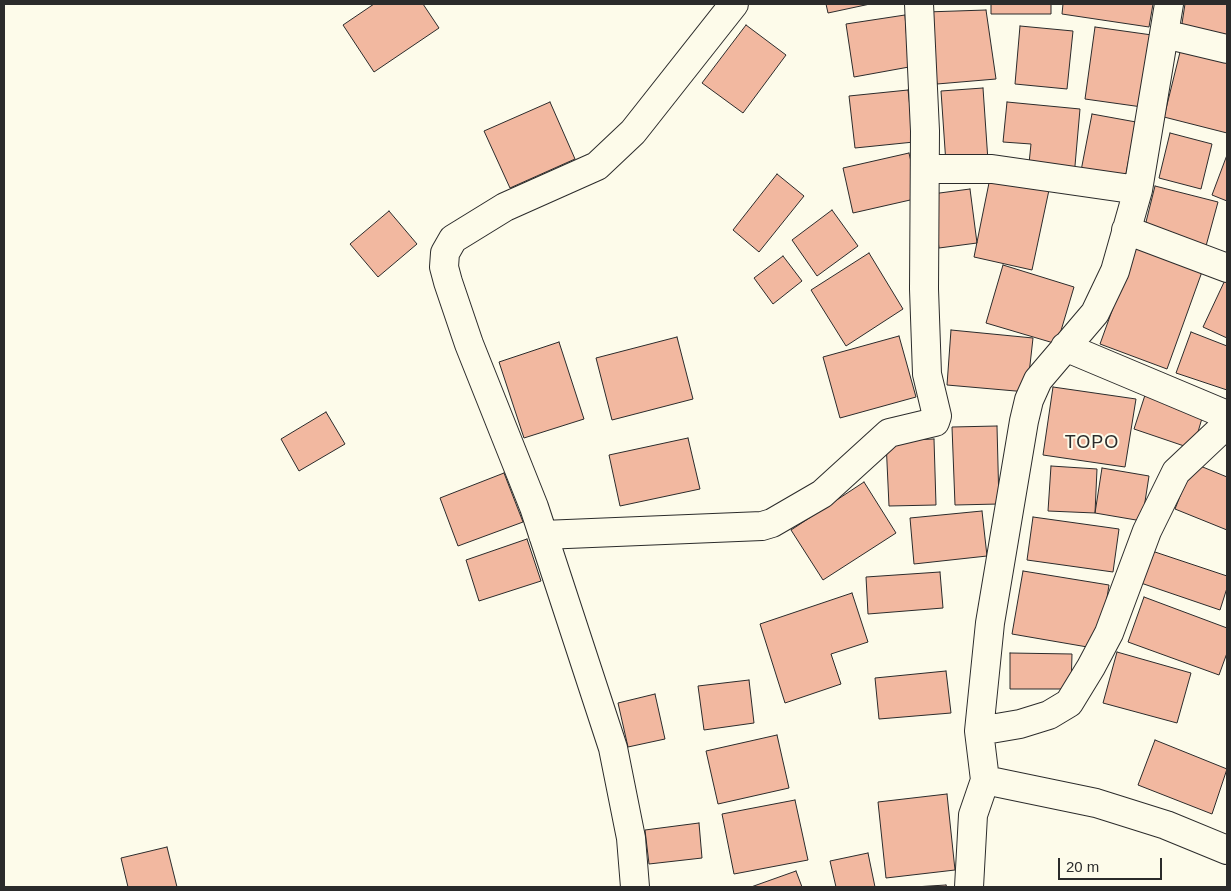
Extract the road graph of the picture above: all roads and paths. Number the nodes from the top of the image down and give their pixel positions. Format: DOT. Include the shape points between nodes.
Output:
graph roads {
  1 [pos="734,4"];
  2 [pos="919,4"];
  3 [pos="1169,4"];
  4 [pos="1164,34"];
  5 [pos="1227,49"];
  6 [pos="925,170"];
  7 [pos="1138,190"];
  8 [pos="1126,230"];
  9 [pos="1227,268"];
  10 [pos="1065,347"];
  11 [pos="1227,415"];
  12 [pos="1227,424"];
  13 [pos="543,535"];
  14 [pos="979,731"];
  15 [pos="985,780"];
  16 [pos="1227,850"];
  17 [pos="635,887"];
  18 [pos="969,887"];
  1 -- 13 [label="street" via="633,132 597,166 505,207 453,239 445,254 448,282 469,344"];
  2 -- 6 [label="street"];
  3 -- 4 [label="street"];
  4 -- 5 [label="street"];
  4 -- 7 [label="street"];
  6 -- 7 [label="street" via="992,169"];
  6 -- 13 [label="street" via="927,374 937,416 935,422 889,433 822,494 767,524"];
  7 -- 8 [label="street"];
  8 -- 9 [label="street"];
  8 -- 10 [label="street" via="1104,297 1095,313"];
  10 -- 11 [label="street"];
  10 -- 14 [label="street" via="1038,380 1024,421 990,623"];
  12 -- 14 [label="street" via="1176,472 1146,531 1109,633 1069,703 1020,724"];
  13 -- 17 [label="street" via="612,748 630,838"];
  14 -- 15 [label="street"];
  15 -- 16 [label="street" via="1096,804 1166,825"];
  15 -- 18 [label="street" via="974,815"];
}
